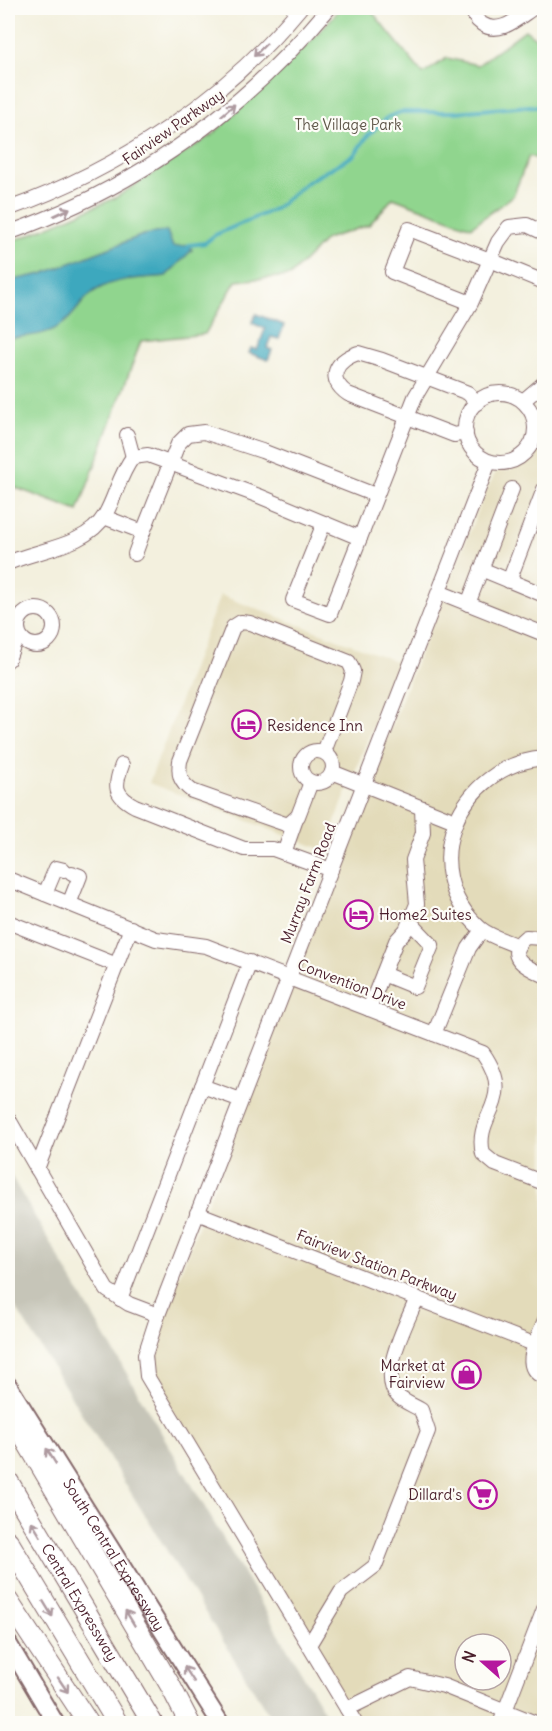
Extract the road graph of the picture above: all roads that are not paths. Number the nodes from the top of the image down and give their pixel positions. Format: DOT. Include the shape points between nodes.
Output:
graph roads {
  1 [pos="300,8"];
  2 [pos="329,8"];
  3 [pos="473,8"];
  4 [pos="533,8"];
  5 [pos="8,209"];
  6 [pos="8,233"];
  7 [pos="544,233"];
  8 [pos="490,260"];
  9 [pos="544,282"];
  10 [pos="471,303"];
  11 [pos="427,377"];
  12 [pos="544,383"];
  13 [pos="523,401"];
  14 [pos="477,403"];
  15 [pos="407,417"];
  16 [pos="466,433"];
  17 [pos="127,435"];
  18 [pos="539,444"];
  19 [pos="133,457"];
  20 [pos="489,462"];
  21 [pos="171,464"];
  22 [pos="512,489"];
  23 [pos="544,489"];
  24 [pos="375,495"];
  25 [pos="104,517"];
  26 [pos="324,523"];
  27 [pos="143,532"];
  28 [pos="360,538"];
  29 [pos="135,554"];
  30 [pos="8,563"];
  31 [pos="481,569"];
  32 [pos="509,581"];
  33 [pos="439,592"];
  34 [pos="544,595"];
  35 [pos="468,604"];
  36 [pos="18,632"];
  37 [pos="544,634"];
  38 [pos="8,660"];
  39 [pos="324,752"];
  40 [pos="544,758"];
  41 [pos="122,765"];
  42 [pos="332,772"];
  43 [pos="311,782"];
  44 [pos="364,785"];
  45 [pos="422,808"];
  46 [pos="455,821"];
  47 [pos="295,822"];
  48 [pos="284,853"];
  49 [pos="331,870"];
  50 [pos="8,879"];
  51 [pos="45,894"];
  52 [pos="69,904"];
  53 [pos="8,922"];
  54 [pos="410,922"];
  55 [pos="131,928"];
  56 [pos="482,930"];
  57 [pos="544,938"];
  58 [pos="518,946"];
  59 [pos="250,962"];
  60 [pos="117,965"];
  61 [pos="383,974"];
  62 [pos="544,975"];
  63 [pos="289,978"];
  64 [pos="369,1009"];
  65 [pos="434,1034"];
  66 [pos="202,1086"];
  67 [pos="242,1100"];
  68 [pos="8,1118"];
  69 [pos="37,1169"];
  70 [pos="544,1183"];
  71 [pos="197,1213"];
  72 [pos="417,1298"];
  73 [pos="120,1299"];
  74 [pos="158,1315"];
  75 [pos="544,1322"];
  76 [pos="540,1346"];
  77 [pos="544,1377"];
  78 [pos="8,1385"];
  79 [pos="8,1404"];
  80 [pos="8,1481"];
  81 [pos="8,1541"];
  82 [pos="8,1601"];
  83 [pos="544,1609"];
  84 [pos="8,1642"];
  85 [pos="309,1645"];
  86 [pos="347,1709"];
  87 [pos="502,1717"];
  88 [pos="56,1724"];
  89 [pos="89,1724"];
  90 [pos="118,1724"];
  91 [pos="153,1724"];
  92 [pos="190,1724"];
  93 [pos="221,1724"];
  94 [pos="356,1724"];
  95 [pos="538,1724"];
  1 -- 5 [label="street, Fairview Parkway, one-way" via="212,96 168,128 80,179"];
  6 -- 2 [label="street, Fairview Parkway, one-way" via="90,199 180,146 226,113"];
  3 -- 4 [label="street" via="479,22 489,28 500,28"];
  7 -- 8 [label="street" via="527,225 509,227"];
  8 -- 9 [label="street"];
  8 -- 10 [label="street"];
  8 -- 10 [label="street" via="409,230 392,272"];
  10 -- 11 [label="street"];
  11 -- 14 [label="street" via="468,393"];
  11 -- 15 [label="street"];
  11 -- 15 [label="street" via="358,353 340,363 334,378 339,387"];
  12 -- 13 [label="street"];
  13 -- 14 [label="street" via="502,393 491,394"];
  13 -- 18 [label="street" via="534,420"];
  14 -- 16 [label="street" via="467,417"];
  15 -- 16 [label="street" via="454,435"];
  15 -- 24 [label="street"];
  16 -- 20 [label="street" via="471,449"];
  17 -- 19 [label="street"];
  18 -- 20 [label="street" via="520,458 500,464"];
  19 -- 21 [label="street" via="148,455"];
  19 -- 25 [label="street" via="124,468"];
  20 -- 33 [label="street, Murray Farm Road"];
  21 -- 24 [label="street" via="178,444 188,434 204,432"];
  21 -- 26 [label="street"];
  21 -- 27 [label="street"];
  22 -- 31 [label="street"];
  23 -- 32 [label="street"];
  24 -- 28 [label="street"];
  25 -- 27 [label="street"];
  25 -- 30 [label="street" via="79,538"];
  26 -- 28 [label="street"];
  26 -- 28 [label="street" via="293,600 330,614"];
  27 -- 29 [label="street"];
  31 -- 32 [label="street"];
  31 -- 35 [label="street"];
  32 -- 34 [label="street"];
  33 -- 35 [label="street"];
  33 -- 44 [label="street, Murray Farm Road"];
  35 -- 37 [label="street"];
  36 -- 38 [label="street"];
  39 -- 42 [label="street" via="331,758"];
  39 -- 43 [label="street" via="308,752 302,760 303,776"];
  39 -- 47 [label="street" via="351,681 353,671 349,662 250,623 241,622 233,627 178,773 182,784 192,791 281,825"];
  40 -- 46 [label="street" via="504,767 483,781"];
  41 -- 48 [label="street" via="116,786 122,799 129,803 244,849"];
  42 -- 43 [label="street" via="326,780"];
  42 -- 44 [label="street"];
  43 -- 47 [label="street"];
  44 -- 45 [label="street"];
  44 -- 49 [label="street, Murray Farm Road"];
  45 -- 46 [label="street"];
  45 -- 54 [label="street" via="423,833 413,860 417,904"];
  46 -- 56 [label="street" via="449,850 452,880 464,907"];
  47 -- 48 [label="street"];
  48 -- 49 [label="street"];
  49 -- 63 [label="street, Murray Farm Road"];
  50 -- 51 [label="street, Convention Drive"];
  51 -- 52 [label="street, Convention Drive"];
  51 -- 52 [label="street" via="56,867 80,876"];
  52 -- 55 [label="street, Convention Drive"];
  53 -- 60 [label="street"];
  54 -- 61 [label="street" via="396,941"];
  54 -- 61 [label="street" via="432,945 416,987"];
  55 -- 59 [label="street, Convention Drive" via="156,939 206,946"];
  55 -- 60 [label="street"];
  56 -- 58 [label="street"];
  56 -- 65 [label="street" via="468,948"];
  57 -- 58 [label="street" via="526,937"];
  58 -- 62 [label="street" via="521,963"];
  59 -- 63 [label="street, Convention Drive"];
  59 -- 66 [label="street"];
  60 -- 69 [label="street"];
  61 -- 64 [label="street"];
  63 -- 64 [label="street, Convention Drive"];
  63 -- 67 [label="street, Murray Farm Road"];
  64 -- 65 [label="street, Convention Drive"];
  65 -- 70 [label="street, Convention Drive" via="483,1053 497,1079 497,1096 482,1137 483,1154 495,1164"];
  66 -- 67 [label="street"];
  66 -- 73 [label="street"];
  67 -- 71 [label="street, Murray Farm Road"];
  68 -- 69 [label="street"];
  69 -- 73 [label="street" via="107,1290"];
  71 -- 72 [label="street, Fairview Station Parkway"];
  71 -- 74 [label="street, Murray Farm Road"];
  72 -- 76 [label="street, Fairview Station Parkway"];
  72 -- 85 [label="street" via="392,1361 389,1382 396,1395 421,1410 428,1431 375,1566 341,1593"];
  73 -- 74 [label="street"];
  74 -- 85 [label="street, Murray Farm Road" via="145,1355 147,1376"];
  75 -- 76 [label="street"];
  76 -- 77 [label="street" via="531,1361 533,1369"];
  93 -- 78 [label="main road, South Central Expressway, one-way"];
  92 -- 79 [label="highway, one-way"];
  91 -- 80 [label="highway, Central Expressway, one-way"];
  81 -- 90 [label="highway, Central Expressway, one-way"];
  82 -- 89 [label="highway, one-way"];
  83 -- 87 [label="street"];
  84 -- 88 [label="main road"];
  85 -- 86 [label="street, Murray Farm Road"];
  86 -- 87 [label="street" via="410,1678 444,1686"];
  86 -- 94 [label="street, Murray Farm Road"];
  87 -- 95 [label="street"];
}
